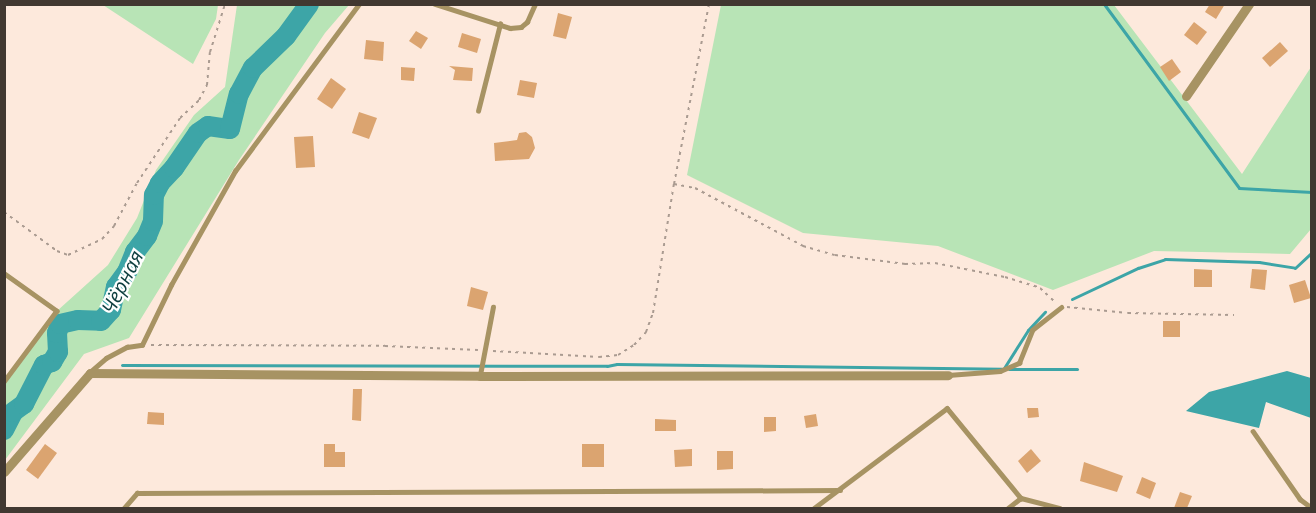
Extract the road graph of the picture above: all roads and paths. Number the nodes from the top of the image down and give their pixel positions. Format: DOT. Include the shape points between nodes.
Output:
graph roads {
  1 [pos="225,4"];
  2 [pos="359,4"];
  3 [pos="435,4"];
  4 [pos="535,4"];
  5 [pos="709,4"];
  6 [pos="1249,4"];
  7 [pos="500,24"];
  8 [pos="1186,96"];
  9 [pos="478,111"];
  10 [pos="674,184"];
  11 [pos="4,212"];
  12 [pos="4,273"];
  13 [pos="493,307"];
  14 [pos="1060,307"];
  15 [pos="1234,315"];
  16 [pos="142,345"];
  17 [pos="485,351"];
  18 [pos="90,373"];
  19 [pos="948,375"];
  20 [pos="480,376"];
  21 [pos="4,382"];
  22 [pos="1253,431"];
  23 [pos="4,472"];
  24 [pos="840,490"];
  25 [pos="1021,498"];
  26 [pos="124,508"];
  27 [pos="814,508"];
  28 [pos="1008,508"];
  29 [pos="1060,508"];
  30 [pos="1311,508"];
  1 -- 11 [label="path" via="210,52 207,85 199,100 180,118 102,239 68,255"];
  2 -- 16 [label="lane" via="235,171"];
  3 -- 7 [label="lane"];
  4 -- 7 [label="lane" via="521,27"];
  5 -- 10 [label="path"];
  6 -- 8 [label="street"];
  7 -- 9 [label="lane"];
  10 -- 14 [label="path" via="695,188 803,246 835,255 935,264 1005,277 1040,288"];
  10 -- 17 [label="path" via="653,313 646,332 633,345 618,355 598,357"];
  12 -- 21 [label="lane" via="57,311"];
  13 -- 17 [label="lane"];
  14 -- 15 [label="path"];
  14 -- 19 [label="lane" via="1032,330 1019,363 1000,371"];
  16 -- 17 [label="path" via="385,345"];
  16 -- 18 [label="lane" via="127,347 106,358"];
  17 -- 20 [label="lane"];
  18 -- 20 [label="street"];
  18 -- 23 [label="street"];
  19 -- 20 [label="street"];
  22 -- 30 [label="lane" via="1300,499"];
  24 -- 25 [label="lane" via="947,408"];
  24 -- 26 [label="lane" via="137,493"];
  24 -- 27 [label="lane"];
  25 -- 28 [label="lane"];
  25 -- 29 [label="lane"];
}
